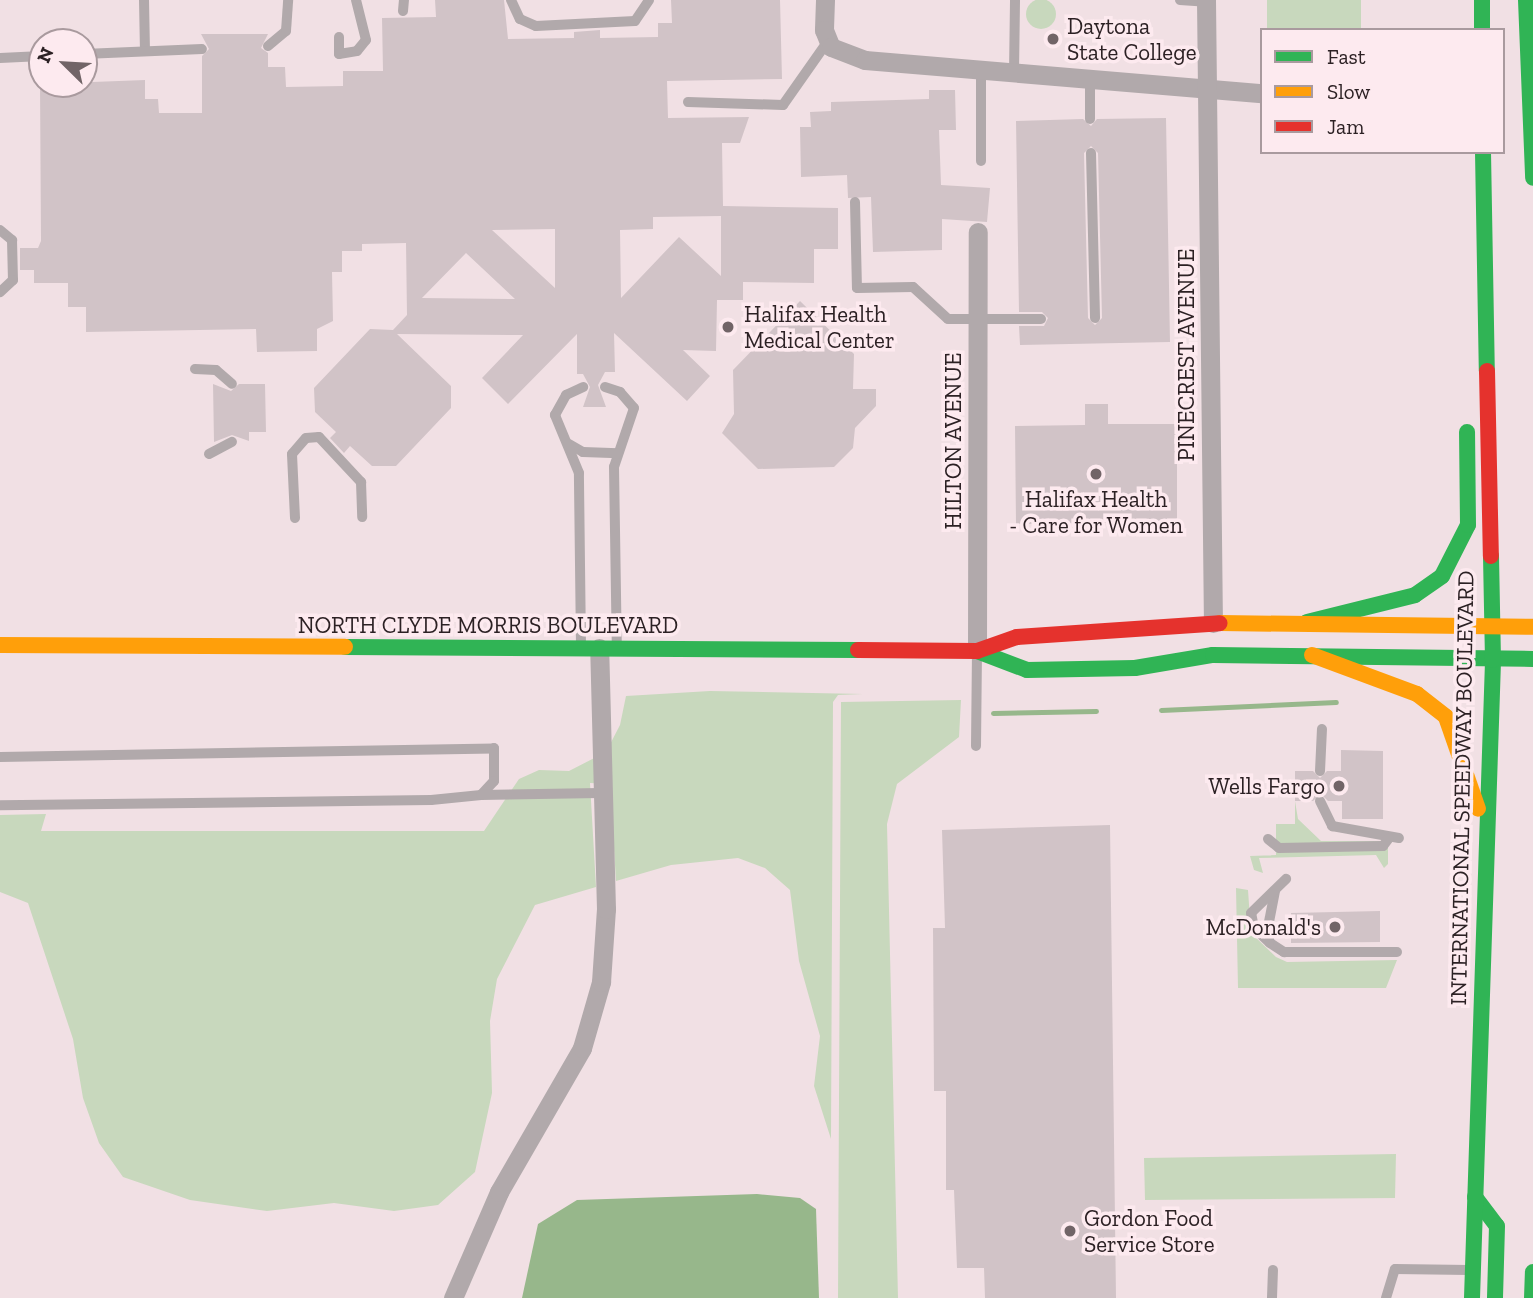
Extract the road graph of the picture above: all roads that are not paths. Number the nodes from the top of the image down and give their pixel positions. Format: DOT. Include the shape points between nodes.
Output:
graph roads {
  1 [pos="144,0"];
  2 [pos="288,0"];
  3 [pos="356,0"];
  4 [pos="511,0"];
  5 [pos="649,0"];
  6 [pos="825,0"];
  7 [pos="1015,0"];
  8 [pos="1180,0"];
  9 [pos="1482,0"];
  10 [pos="1526,0"];
  11 [pos="1206,1"];
  12 [pos="1482,28"];
  13 [pos="339,37"];
  14 [pos="828,41"];
  15 [pos="268,46"];
  16 [pos="202,49"];
  17 [pos="145,51"];
  18 [pos="98,53"];
  19 [pos="28,57"];
  20 [pos="0,58"];
  21 [pos="981,72"];
  22 [pos="1014,75"];
  23 [pos="1090,80"];
  24 [pos="1209,87"];
  25 [pos="1260,93"];
  26 [pos="688,102"];
  27 [pos="1090,119"];
  28 [pos="1091,153"];
  29 [pos="1477,154"];
  30 [pos="1483,154"];
  31 [pos="981,161"];
  32 [pos="1533,178"];
  33 [pos="855,202"];
  34 [pos="1466,202"];
  35 [pos="0,230"];
  36 [pos="978,232"];
  37 [pos="0,292"];
  38 [pos="1041,318"];
  39 [pos="1095,318"];
  40 [pos="978,319"];
  41 [pos="195,369"];
  42 [pos="232,384"];
  43 [pos="583,387"];
  44 [pos="606,387"];
  45 [pos="1466,417"];
  46 [pos="232,442"];
  47 [pos="566,442"];
  48 [pos="618,453"];
  49 [pos="209,454"];
  50 [pos="362,517"];
  51 [pos="296,519"];
  52 [pos="1307,622"];
  53 [pos="1213,623"];
  54 [pos="1533,627"];
  55 [pos="1492,628"];
  56 [pos="0,645"];
  57 [pos="599,648"];
  58 [pos="977,651"];
  59 [pos="1312,655"];
  60 [pos="1533,659"];
  61 [pos="1493,660"];
  62 [pos="1322,729"];
  63 [pos="976,746"];
  64 [pos="0,757"];
  65 [pos="1320,771"];
  66 [pos="600,793"];
  67 [pos="481,795"];
  68 [pos="1320,801"];
  69 [pos="0,805"];
  70 [pos="1485,832"];
  71 [pos="1268,839"];
  72 [pos="1286,879"];
  73 [pos="1275,891"];
  74 [pos="1270,943"];
  75 [pos="1397,952"];
  76 [pos="1475,1197"];
  77 [pos="1273,1270"];
  78 [pos="1473,1270"];
  79 [pos="1533,1272"];
  80 [pos="453,1298"];
  81 [pos="1272,1298"];
  82 [pos="1386,1298"];
  83 [pos="1472,1298"];
  84 [pos="1495,1298"];
  85 [pos="1532,1298"];
  1 -- 17 [label="lane"];
  2 -- 15 [label="lane" via="286,32"];
  3 -- 13 [label="lane" via="366,40 357,51 339,54"];
  4 -- 5 [label="lane" via="520,19 536,26 635,21"];
  6 -- 14 [label="street"];
  7 -- 22 [label="lane"];
  8 -- 11 [label="lane"];
  9 -- 12 [label="main road"];
  10 -- 32 [label="main road"];
  11 -- 24 [label="street"];
  14 -- 21 [label="street" via="845,55 864,60"];
  14 -- 26 [label="lane" via="783,104"];
  16 -- 17 [label="lane"];
  17 -- 18 [label="lane"];
  19 -- 20 [label="lane"];
  21 -- 22 [label="street"];
  21 -- 31 [label="lane"];
  22 -- 23 [label="street"];
  23 -- 24 [label="street"];
  23 -- 27 [label="lane"];
  24 -- 25 [label="street"];
  24 -- 53 [label="street, PINECREST AVENUE"];
  28 -- 39 [label="lane"];
  29 -- 34 [label="main road"];
  30 -- 55 [label="main road, INTERNATIONAL SPEEDWAY BOULEVARD"];
  33 -- 40 [label="lane" via="857,288 913,287 948,319"];
  35 -- 37 [label="lane" via="12,240 13,280"];
  36 -- 40 [label="street, HILTON AVENUE"];
  38 -- 40 [label="lane"];
  40 -- 58 [label="street, HILTON AVENUE"];
  41 -- 42 [label="lane" via="216,370"];
  43 -- 47 [label="lane" via="566,395 555,415"];
  44 -- 48 [label="lane" via="620,392 635,408"];
  45 -- 52 [label="main road" via="1468,526 1442,576 1415,595"];
  46 -- 49 [label="lane"];
  47 -- 48 [label="lane" via="583,452"];
  47 -- 57 [label="lane" via="579,473"];
  48 -- 57 [label="lane"];
  50 -- 51 [label="lane" via="361,482 319,437 306,439 292,454"];
  52 -- 53 [label="main road, NORTH CLYDE MORRIS BOULEVARD"];
  52 -- 55 [label="main road, NORTH CLYDE MORRIS BOULEVARD"];
  53 -- 58 [label="main road, NORTH CLYDE MORRIS BOULEVARD" via="1017,637"];
  54 -- 55 [label="main road, NORTH CLYDE MORRIS BOULEVARD"];
  55 -- 61 [label="main road, INTERNATIONAL SPEEDWAY BOULEVARD"];
  56 -- 57 [label="main road, NORTH CLYDE MORRIS BOULEVARD"];
  57 -- 58 [label="main road, NORTH CLYDE MORRIS BOULEVARD"];
  57 -- 66 [label="street"];
  58 -- 59 [label="main road, NORTH CLYDE MORRIS BOULEVARD" via="1027,670 1135,668 1213,655"];
  58 -- 63 [label="lane"];
  59 -- 61 [label="main road, NORTH CLYDE MORRIS BOULEVARD"];
  59 -- 70 [label="main road" via="1418,694 1446,717"];
  60 -- 61 [label="main road, NORTH CLYDE MORRIS BOULEVARD"];
  61 -- 70 [label="main road, INTERNATIONAL SPEEDWAY BOULEVARD"];
  62 -- 65 [label="lane"];
  64 -- 67 [label="lane" via="494,748 494,781"];
  66 -- 67 [label="lane"];
  66 -- 80 [label="street" via="606,946 593,1017 568,1076 499,1192"];
  67 -- 69 [label="lane" via="431,800"];
  68 -- 71 [label="lane" via="1332,826 1383,832 1394,838 1383,846 1279,848"];
  70 -- 76 [label="main road, INTERNATIONAL SPEEDWAY BOULEVARD"];
  72 -- 73 [label="lane"];
  73 -- 74 [label="lane"];
  73 -- 74 [label="lane" via="1259,900 1250,920"];
  74 -- 75 [label="lane" via="1284,952"];
  76 -- 78 [label="main road, INTERNATIONAL SPEEDWAY BOULEVARD"];
  76 -- 84 [label="main road" via="1497,1226"];
  77 -- 81 [label="lane"];
  78 -- 82 [label="lane" via="1395,1269"];
  78 -- 83 [label="main road, INTERNATIONAL SPEEDWAY BOULEVARD"];
  79 -- 85 [label="main road"];
}
